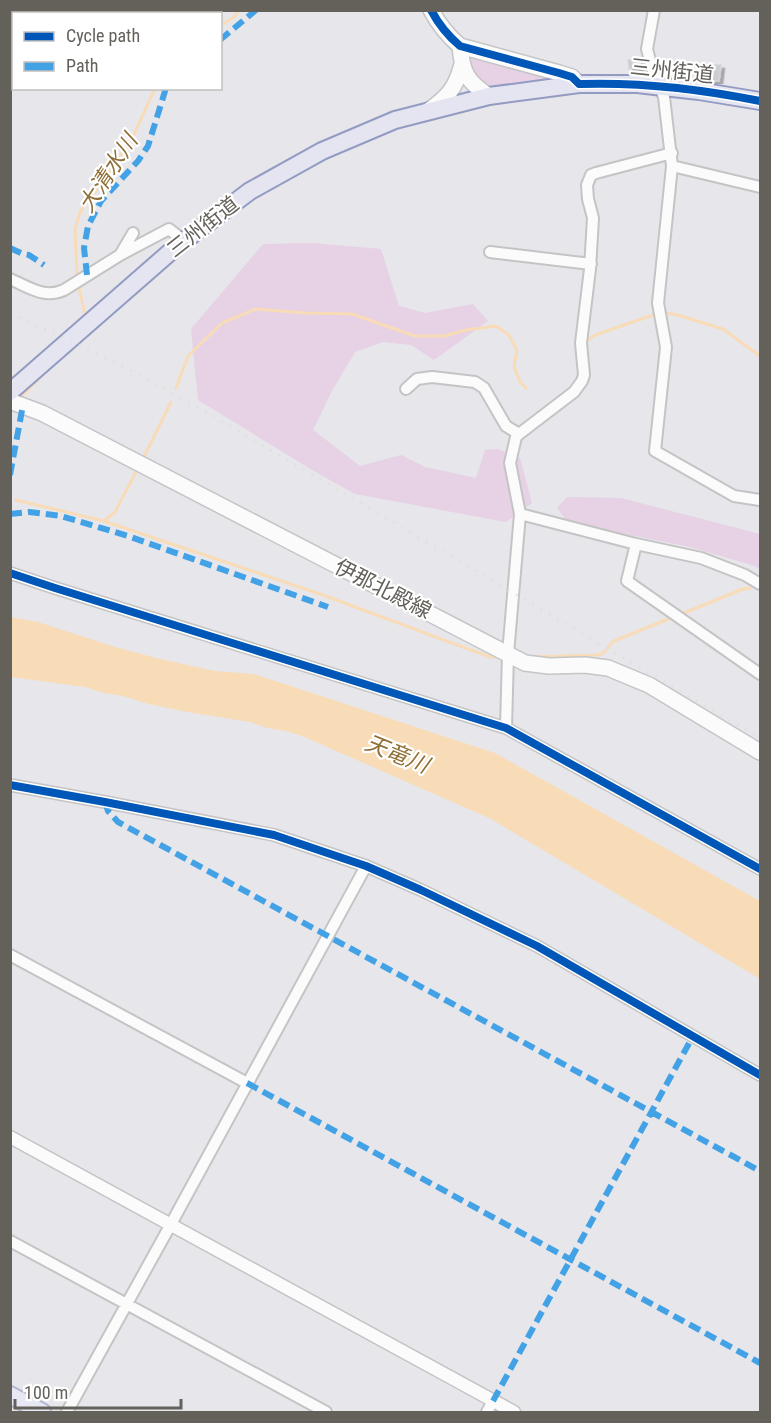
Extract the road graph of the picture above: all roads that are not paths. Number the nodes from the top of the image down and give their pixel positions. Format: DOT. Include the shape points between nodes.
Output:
graph roads {
  1 [pos="431,10"];
  2 [pos="654,10"];
  3 [pos="460,46"];
  4 [pos="462,64"];
  5 [pos="579,84"];
  6 [pos="660,87"];
  7 [pos="489,96"];
  8 [pos="760,101"];
  9 [pos="427,112"];
  10 [pos="672,153"];
  11 [pos="672,166"];
  12 [pos="760,188"];
  13 [pos="133,232"];
  14 [pos="184,241"];
  15 [pos="490,252"];
  16 [pos="120,255"];
  17 [pos="591,264"];
  18 [pos="10,279"];
  19 [pos="406,389"];
  20 [pos="14,399"];
  21 [pos="519,434"];
  22 [pos="760,500"];
  23 [pos="520,514"];
  24 [pos="636,544"];
  25 [pos="10,573"];
  26 [pos="760,584"];
  27 [pos="508,654"];
  28 [pos="760,674"];
  29 [pos="506,728"];
  30 [pos="760,752"];
  31 [pos="10,785"];
  32 [pos="366,866"];
  33 [pos="760,869"];
  34 [pos="10,955"];
  35 [pos="760,1075"];
  36 [pos="248,1083"];
  37 [pos="10,1137"];
  38 [pos="171,1224"];
  39 [pos="10,1241"];
  40 [pos="127,1304"];
  41 [pos="10,1395"];
  42 [pos="490,1407"];
  43 [pos="42,1413"];
  44 [pos="67,1413"];
  45 [pos="326,1413"];
  46 [pos="514,1413"];
  1 -- 3 [label="main road" via="440,26"];
  2 -- 6 [label="street" via="647,49"];
  3 -- 4 [label="main road"];
  3 -- 5 [label="main road" via="572,77"];
  4 -- 7 [label="main road" via="471,82"];
  4 -- 9 [label="main road" via="454,88"];
  5 -- 6 [label="highway, 三州街道"];
  5 -- 7 [label="highway, 三州街道"];
  6 -- 8 [label="highway, 三州街道"];
  6 -- 10 [label="street"];
  7 -- 9 [label="highway, 三州街道"];
  9 -- 14 [label="highway, 三州街道" via="395,120 322,151 249,191"];
  10 -- 11 [label="street"];
  10 -- 17 [label="street" via="591,175 587,185 593,218"];
  11 -- 12 [label="street"];
  11 -- 22 [label="street" via="658,303 666,346 655,451 734,496"];
  13 -- 16 [label="street"];
  14 -- 16 [label="street" via="169,229"];
  14 -- 20 [label="highway, 三州街道" via="108,307"];
  15 -- 17 [label="street"];
  16 -- 18 [label="street" via="56,294 45,294"];
  17 -- 21 [label="street" via="581,342 582,381 574,392"];
  19 -- 21 [label="street" via="417,380 432,377 475,382 484,388 506,426"];
  20 -- 27 [label="main road, 伊那北殿線"];
  21 -- 23 [label="street" via="510,463"];
  23 -- 24 [label="street"];
  23 -- 27 [label="street"];
  24 -- 26 [label="street" via="701,558 745,574"];
  24 -- 28 [label="street" via="627,581"];
  25 -- 29 [label="street"];
  27 -- 29 [label="street"];
  27 -- 30 [label="main road, 伊那北殿線" via="525,663 608,668 649,685"];
  29 -- 33 [label="street"];
  31 -- 32 [label="street" via="274,835"];
  32 -- 35 [label="street" via="537,946"];
  32 -- 36 [label="street"];
  34 -- 36 [label="street"];
  36 -- 38 [label="street"];
  37 -- 38 [label="street"];
  38 -- 40 [label="street"];
  38 -- 42 [label="street"];
  39 -- 40 [label="street"];
  40 -- 44 [label="street"];
  40 -- 45 [label="street"];
  41 -- 43 [label="main road"];
  42 -- 46 [label="street"];
}
